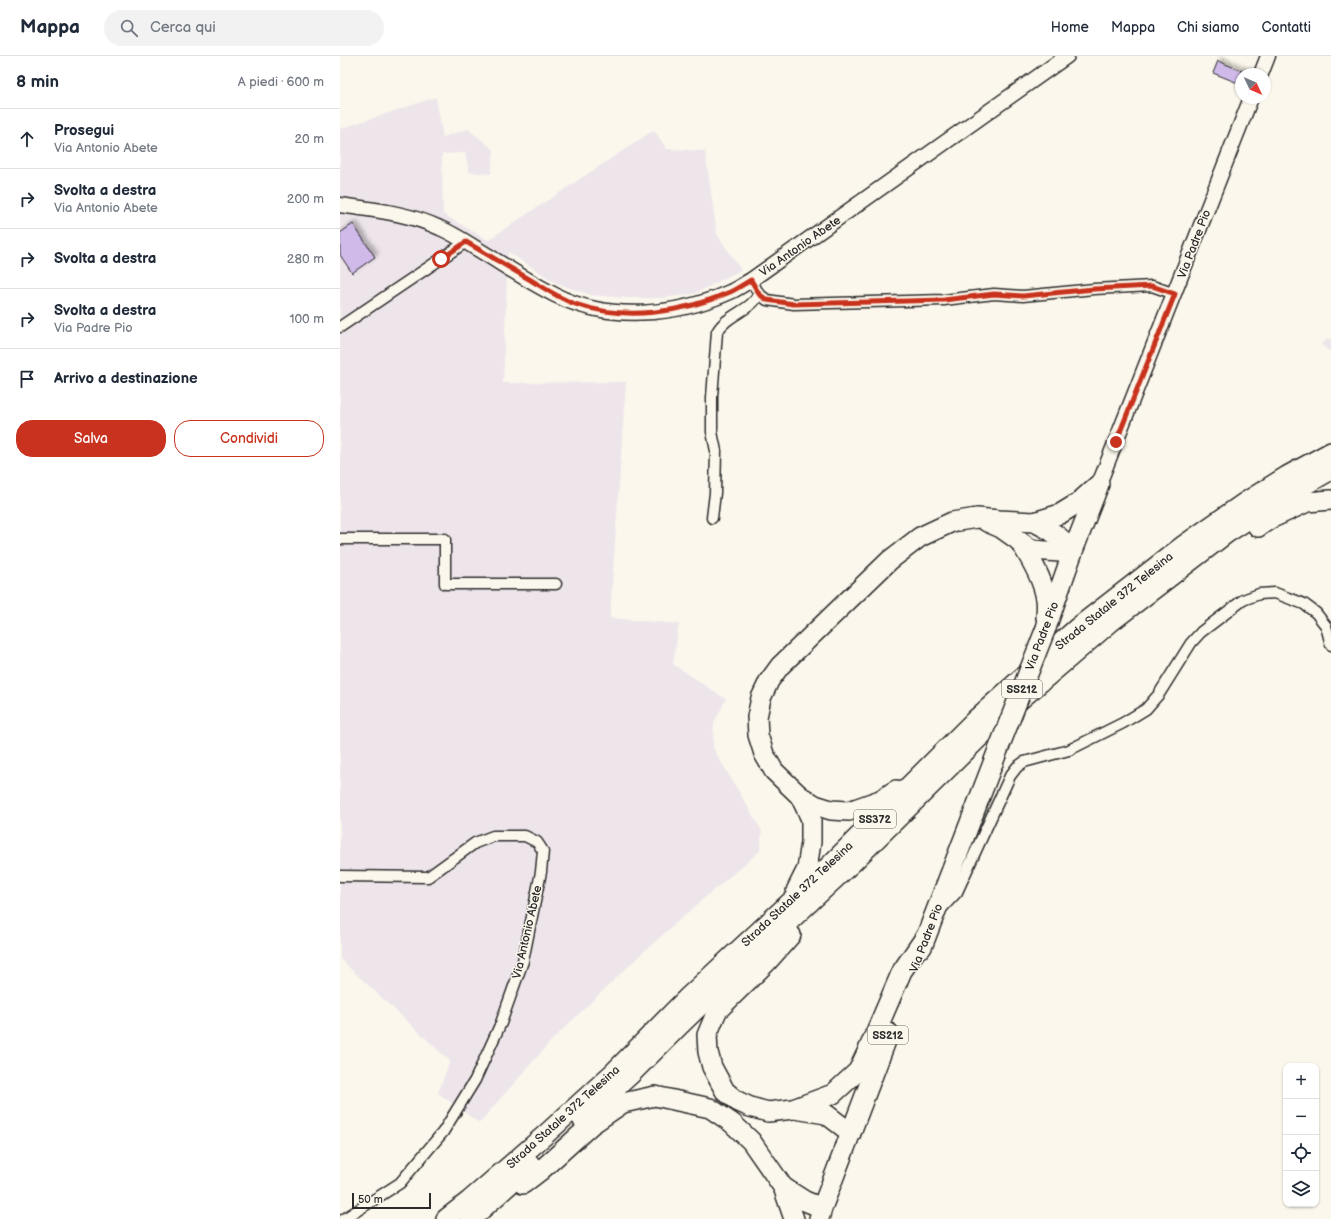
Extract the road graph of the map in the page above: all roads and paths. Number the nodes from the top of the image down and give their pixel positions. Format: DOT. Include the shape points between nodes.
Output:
graph roads {
  1 [pos="1067,56"];
  2 [pos="1268,56"];
  3 [pos="1263,68"];
  4 [pos="1249,104"];
  5 [pos="340,205"];
  6 [pos="466,242"];
  7 [pos="751,280"];
  8 [pos="759,294"];
  9 [pos="1175,294"];
  10 [pos="340,327"];
  11 [pos="1331,444"];
  12 [pos="1331,452"];
  13 [pos="1331,470"];
  14 [pos="1287,476"];
  15 [pos="1099,484"];
  16 [pos="1331,500"];
  17 [pos="712,518"];
  18 [pos="977,518"];
  19 [pos="1034,522"];
  20 [pos="340,539"];
  21 [pos="1020,542"];
  22 [pos="1073,551"];
  23 [pos="1167,579"];
  24 [pos="556,584"];
  25 [pos="1046,628"];
  26 [pos="1331,645"];
  27 [pos="918,777"];
  28 [pos="800,796"];
  29 [pos="854,861"];
  30 [pos="340,876"];
  31 [pos="791,900"];
  32 [pos="933,918"];
  33 [pos="926,936"];
  34 [pos="793,1109"];
  35 [pos="851,1133"];
  36 [pos="782,1187"];
  37 [pos="490,1201"];
  38 [pos="821,1213"];
  39 [pos="344,1219"];
  40 [pos="446,1219"];
  41 [pos="471,1219"];
  42 [pos="794,1219"];
  1 -- 7 [label="main road, Via Antonio Abete"];
  2 -- 3 [label="main road"];
  4 -- 9 [label="main road, Via Padre Pio / SS212"];
  5 -- 6 [label="main road, Via Antonio Abete" via="402,214 441,228"];
  6 -- 7 [label="main road, Via Antonio Abete" via="574,304 614,312 644,313 687,307 731,292"];
  6 -- 10 [label="street"];
  7 -- 8 [label="street"];
  8 -- 9 [label="street" via="767,300 794,304 944,300 994,294 1023,296 1152,286"];
  8 -- 17 [label="street" via="756,301 721,325 717,332 712,396 712,432 716,451"];
  9 -- 15 [label="main road, Via Padre Pio / SS212"];
  11 -- 14 [label="highway"];
  12 -- 14 [label="highway, Strada Statale 372 Telesina / SS372"];
  13 -- 23 [label="highway, Strada Statale 372 Telesina / SS372" via="1277,500 1227,533"];
  14 -- 27 [label="highway, Strada Statale 372 Telesina / SS372" via="1184,545 1077,628 974,720"];
  15 -- 19 [label="highway" via="1078,503 1060,514"];
  15 -- 22 [label="highway, Via Padre Pio / SS212"];
  16 -- 23 [label="highway" via="1306,502 1270,519 1215,556"];
  18 -- 19 [label="highway"];
  18 -- 21 [label="highway" via="1001,528"];
  18 -- 28 [label="highway" via="952,522 920,537 890,560 780,666 769,681 761,698 757,716 758,735 764,754 774,771"];
  19 -- 22 [label="highway" via="1063,539"];
  20 -- 24 [label="street" via="445,539 445,584"];
  21 -- 22 [label="highway" via="1032,550"];
  21 -- 25 [label="highway" via="1032,560 1046,599"];
  22 -- 25 [label="highway, Via Padre Pio / SS212"];
  23 -- 29 [label="highway, Strada Statale 372 Telesina / SS372" via="1112,621 1001,716"];
  25 -- 32 [label="highway, Via Padre Pio / SS212, bridge"];
  26 -- 32 [label="street" via="1326,626 1316,613 1304,604 1275,593 1259,594 1243,600 1201,632 1191,643 1159,694 1146,709 1069,750 1024,762 1017,767 1010,776 957,892"];
  27 -- 28 [label="highway" via="880,800 849,811 831,810 815,805"];
  27 -- 31 [label="highway, Strada Statale 372 Telesina / SS372" via="824,871"];
  28 -- 31 [label="highway" via="811,819 812,842 807,869"];
  29 -- 34 [label="highway" via="767,962 717,1011 708,1035 708,1052 712,1067 725,1091 750,1107 768,1112"];
  29 -- 37 [label="highway, Strada Statale 372 Telesina / SS372" via="738,968 630,1076"];
  30 -- 39 [label="street, Via Antonio Abete" via="428,877 475,843 493,836 525,836 537,842 542,850 541,872 523,961 502,1023 475,1080 443,1132 400,1183"];
  31 -- 40 [label="highway, Strada Statale 372 Telesina / SS372" via="688,997 615,1071 470,1202"];
  32 -- 33 [label="highway, Via Padre Pio / SS212"];
  33 -- 34 [label="highway" via="902,971 858,1071 833,1094"];
  33 -- 35 [label="highway, Via Padre Pio / SS212"];
  34 -- 35 [label="highway" via="826,1114"];
  35 -- 38 [label="highway, Via Padre Pio / SS212"];
  36 -- 37 [label="highway" via="751,1141 732,1123 710,1108 655,1096 623,1103 591,1125 540,1171 512,1192"];
  36 -- 38 [label="highway"];
  36 -- 42 [label="highway"];
  37 -- 41 [label="highway, Strada Statale 372 Telesina / SS372"];
}
